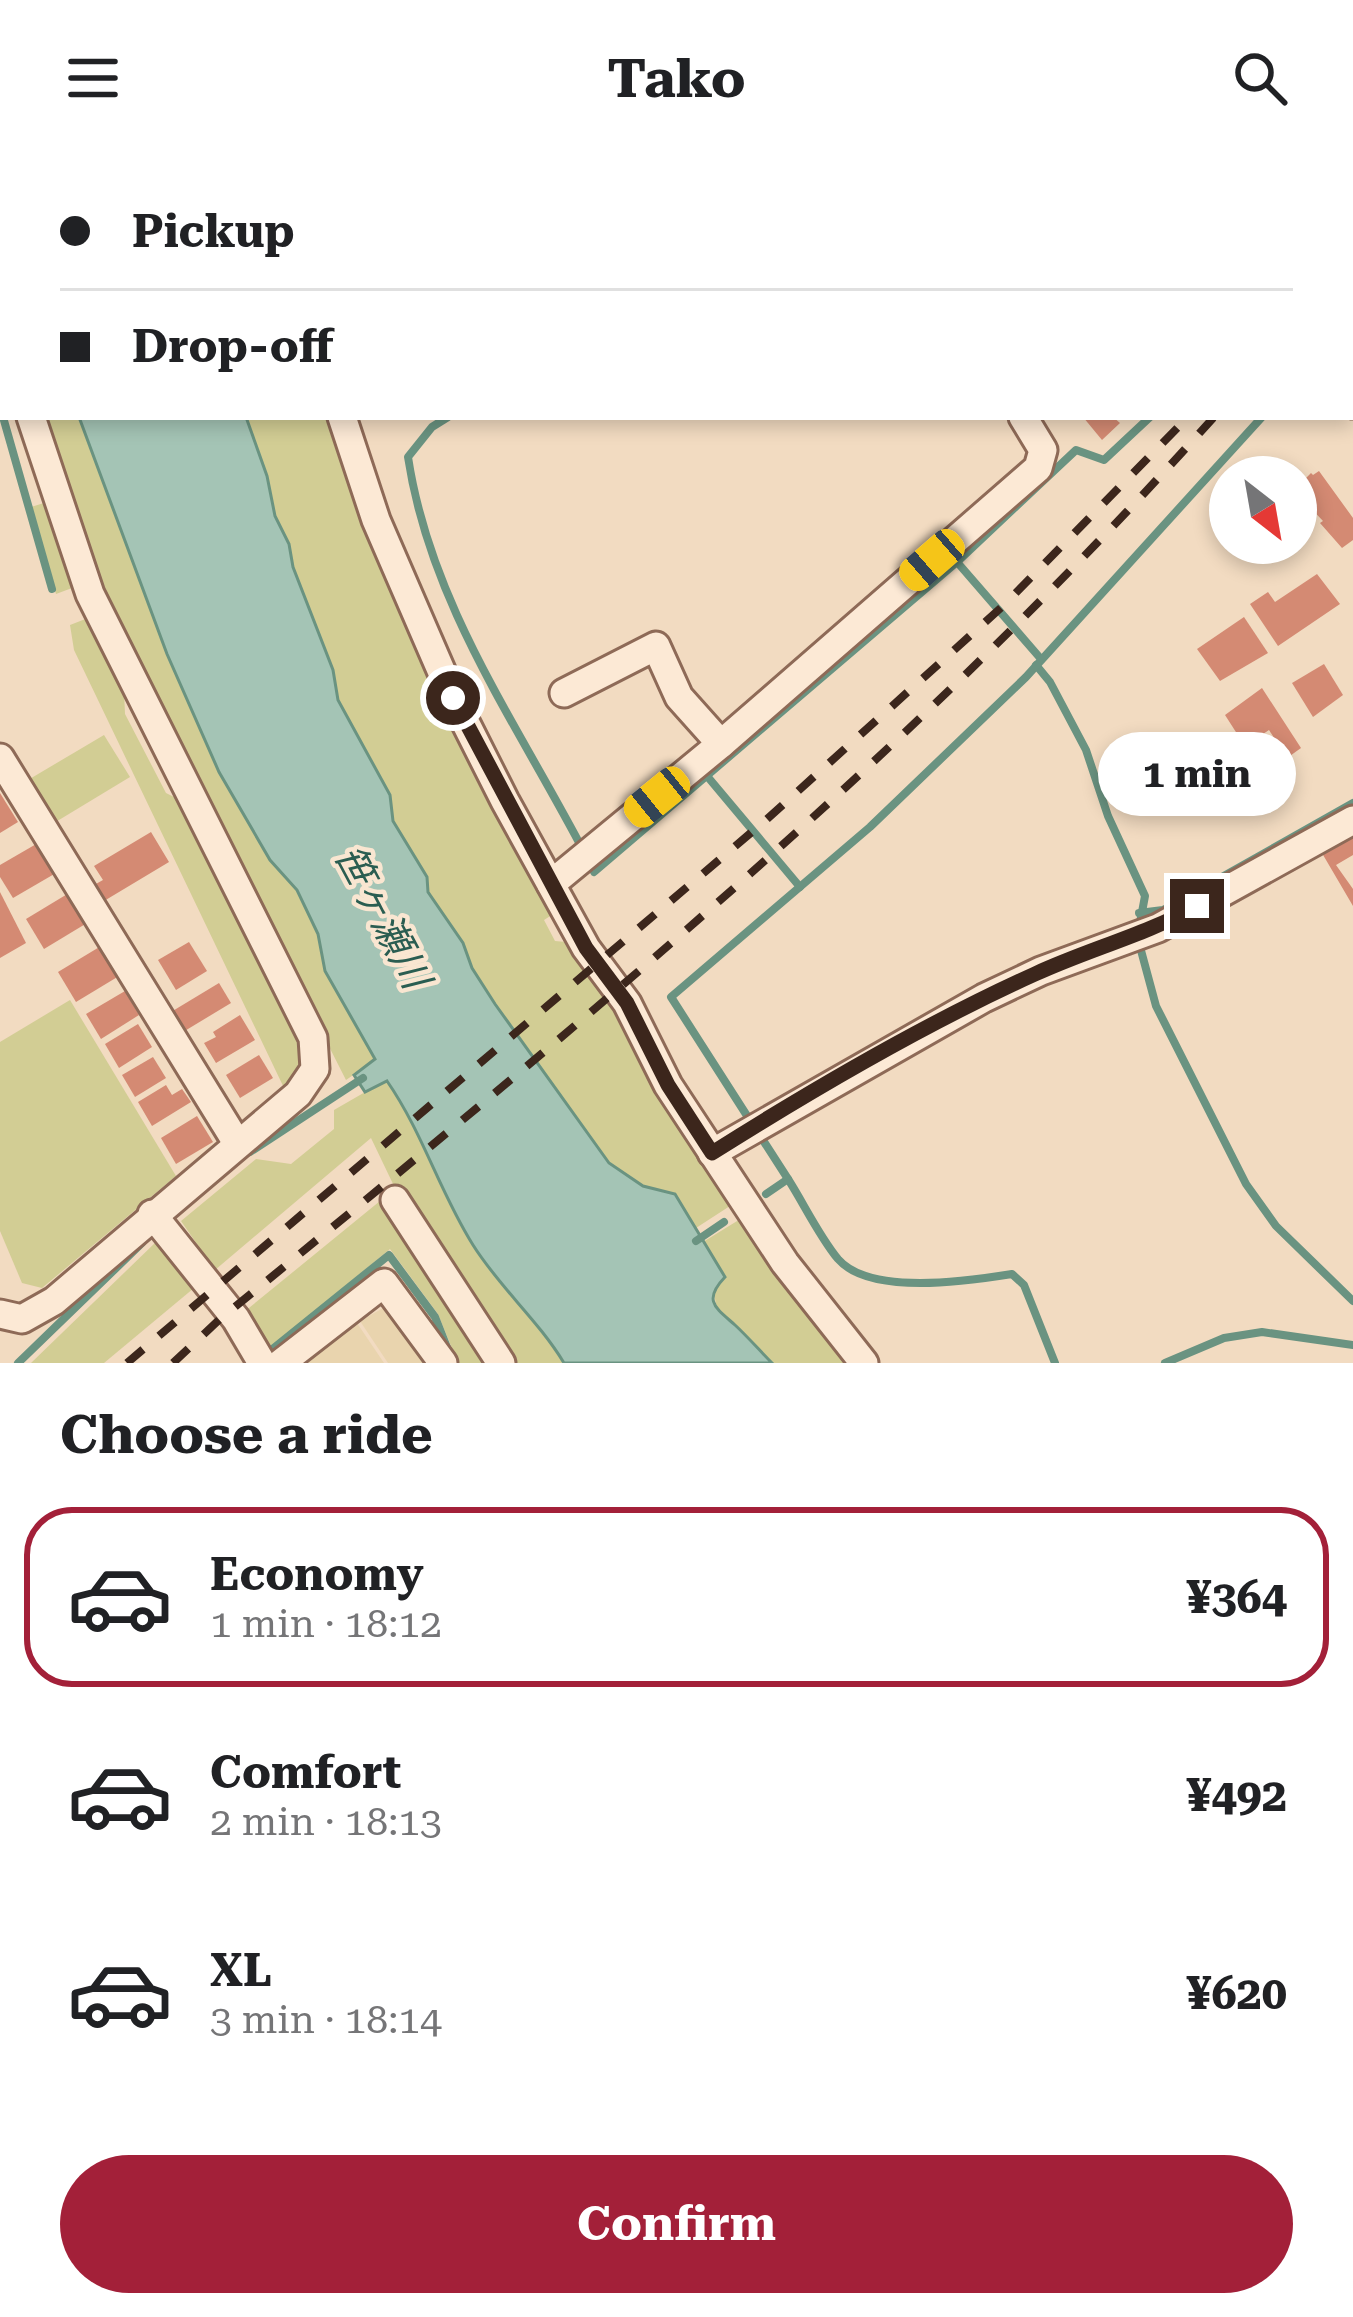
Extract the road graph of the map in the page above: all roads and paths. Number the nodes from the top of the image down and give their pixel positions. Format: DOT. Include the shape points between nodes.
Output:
graph roads {
  1 [pos="32,420"];
  2 [pos="344,420"];
  3 [pos="1025,420"];
  4 [pos="564,693"];
  5 [pos="721,744"];
  6 [pos="0,758"];
  7 [pos="1353,820"];
  8 [pos="551,884"];
  9 [pos="237,1143"];
  10 [pos="712,1153"];
  11 [pos="395,1200"];
  12 [pos="158,1222"];
  13 [pos="0,1314"];
  14 [pos="265,1360"];
  15 [pos="443,1363"];
  16 [pos="502,1363"];
  17 [pos="864,1363"];
  1 -- 9 [label="street" via="90,594 313,1039 315,1069 298,1094"];
  2 -- 8 [label="street" via="376,520 453,698"];
  3 -- 5 [label="street" via="1043,450 1037,468"];
  4 -- 5 [label="street" via="656,646 679,697"];
  5 -- 8 [label="street"];
  6 -- 9 [label="street"];
  7 -- 10 [label="street" via="1141,934 984,998"];
  8 -- 10 [label="street"];
  9 -- 12 [label="street"];
  10 -- 17 [label="street"];
  11 -- 16 [label="street"];
  12 -- 13 [label="street" via="22,1319"];
  12 -- 14 [label="street"];
  14 -- 15 [label="street" via="384,1283"];
}
